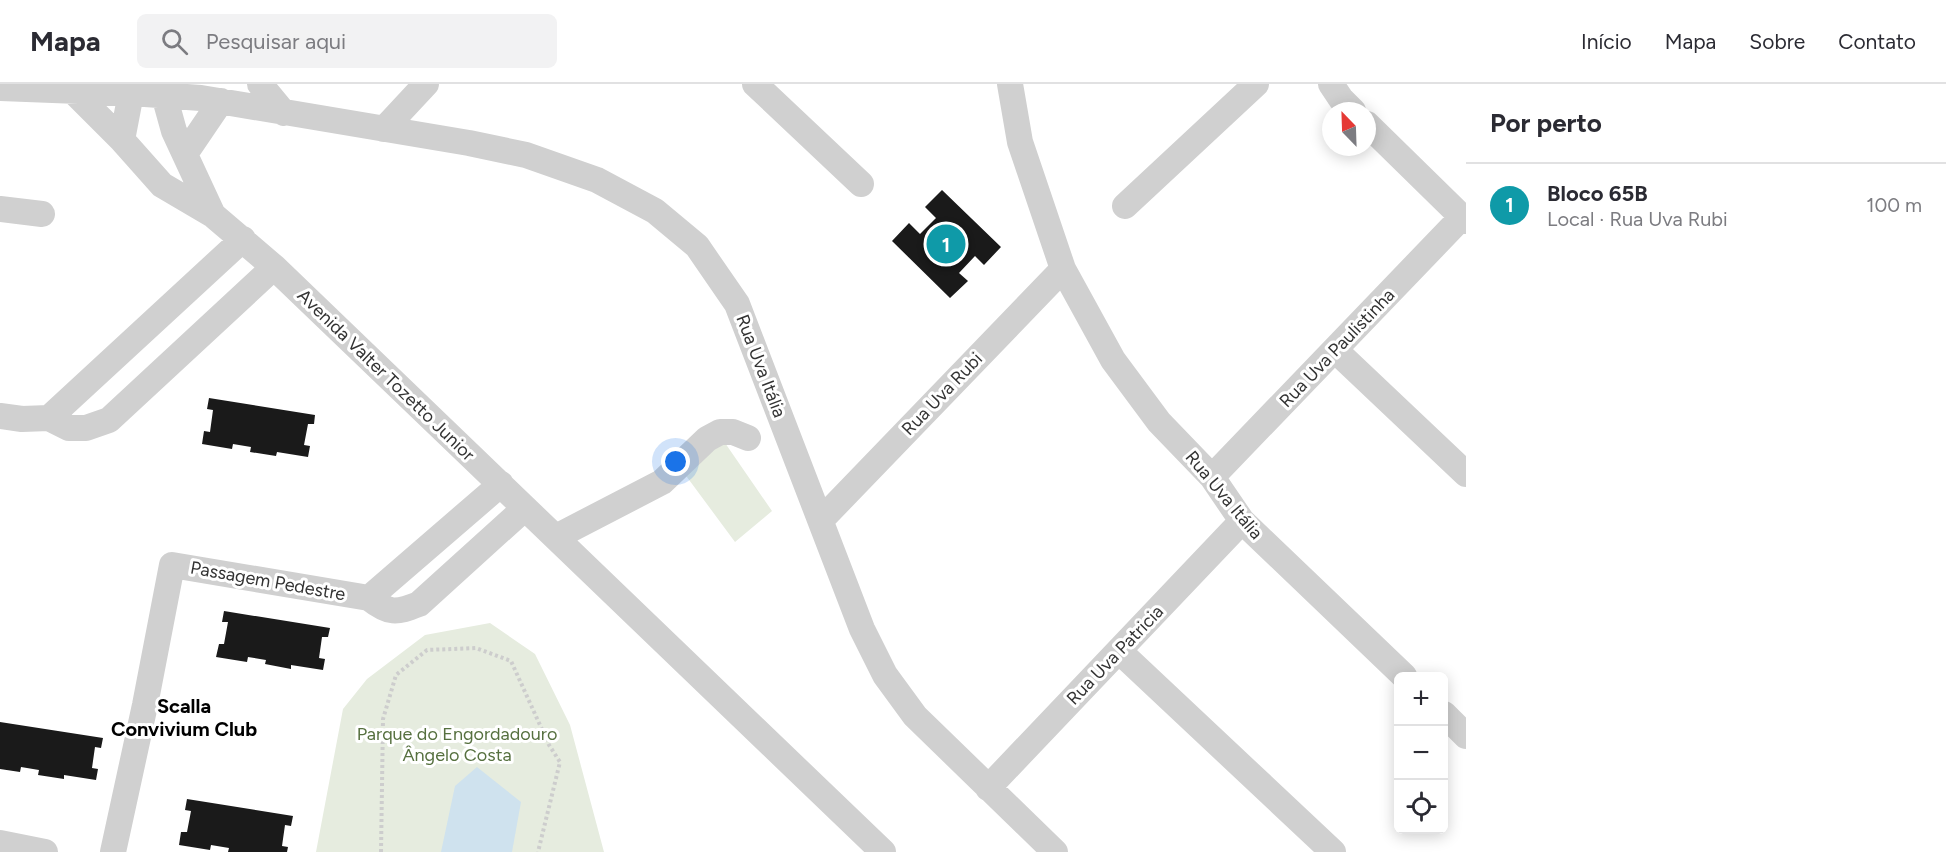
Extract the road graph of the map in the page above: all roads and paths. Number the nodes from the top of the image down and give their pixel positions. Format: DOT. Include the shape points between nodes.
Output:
graph roads {
  1 [pos="260,84"];
  2 [pos="426,84"];
  3 [pos="755,84"];
  4 [pos="1010,84"];
  5 [pos="1256,84"];
  6 [pos="1331,84"];
  7 [pos="0,88"];
  8 [pos="73,91"];
  9 [pos="131,93"];
  10 [pos="208,94"];
  11 [pos="164,95"];
  12 [pos="1344,102"];
  13 [pos="284,113"];
  14 [pos="384,129"];
  15 [pos="1376,133"];
  16 [pos="122,140"];
  17 [pos="185,154"];
  18 [pos="861,184"];
  19 [pos="1125,206"];
  20 [pos="0,209"];
  21 [pos="42,214"];
  22 [pos="213,215"];
  23 [pos="1464,219"];
  24 [pos="243,239"];
  25 [pos="274,267"];
  26 [pos="1063,269"];
  27 [pos="1335,350"];
  28 [pos="0,416"];
  29 [pos="49,418"];
  30 [pos="748,438"];
  31 [pos="1466,474"];
  32 [pos="1212,477"];
  33 [pos="501,484"];
  34 [pos="525,508"];
  35 [pos="821,520"];
  36 [pos="1242,521"];
  37 [pos="556,537"];
  38 [pos="369,598"];
  39 [pos="1119,651"];
  40 [pos="1400,672"];
  41 [pos="1448,719"];
  42 [pos="1466,736"];
  43 [pos="988,788"];
  44 [pos="0,843"];
  45 [pos="45,852"];
  46 [pos="113,852"];
  47 [pos="381,852"];
  48 [pos="538,852"];
  49 [pos="883,852"];
  50 [pos="1054,852"];
  51 [pos="1333,852"];
  1 -- 13 [label="street"];
  2 -- 14 [label="street"];
  3 -- 18 [label="street"];
  4 -- 26 [label="street, Rua Uva Itália" via="1020,142"];
  5 -- 19 [label="street"];
  6 -- 12 [label="street"];
  7 -- 8 [label="street, Rua Uva Itália"];
  8 -- 9 [label="street, Rua Uva Itália"];
  8 -- 16 [label="street, Avenida Valter Tozetto Junior"];
  9 -- 11 [label="street, Rua Uva Itália"];
  9 -- 16 [label="street"];
  10 -- 11 [label="street, Rua Uva Itália"];
  10 -- 13 [label="street, Rua Uva Itália"];
  10 -- 17 [label="street"];
  11 -- 17 [label="street, Avenida Valter Tozetto Junior"];
  13 -- 14 [label="street, Rua Uva Itália"];
  14 -- 35 [label="street, Rua Uva Itália" via="526,155 597,180 654,211 697,246 737,304"];
  15 -- 23 [label="street"];
  16 -- 22 [label="street, Avenida Valter Tozetto Junior" via="162,185"];
  17 -- 22 [label="street, Avenida Valter Tozetto Junior"];
  20 -- 21 [label="street"];
  22 -- 24 [label="street, Avenida Valter Tozetto Junior"];
  23 -- 27 [label="street, Rua Uva Paulistinha"];
  24 -- 25 [label="street, Avenida Valter Tozetto Junior"];
  24 -- 29 [label="street"];
  25 -- 29 [label="street" via="110,420 86,428 69,428"];
  25 -- 33 [label="street, Avenida Valter Tozetto Junior"];
  26 -- 32 [label="street, Rua Uva Itália" via="1113,360 1159,422"];
  26 -- 35 [label="street, Rua Uva Rubi"];
  27 -- 31 [label="street"];
  27 -- 32 [label="street, Rua Uva Paulistinha"];
  28 -- 29 [label="street"];
  30 -- 37 [label="street" via="720,432 707,439 662,482"];
  32 -- 36 [label="street, Rua Uva Itália"];
  33 -- 34 [label="street, Avenida Valter Tozetto Junior"];
  33 -- 38 [label="street, Passagem Pedestre"];
  34 -- 37 [label="street, Avenida Valter Tozetto Junior"];
  34 -- 38 [label="street, Passagem Pedestre" via="419,604 400,611 381,608"];
  35 -- 43 [label="street, Rua Uva Itália" via="862,629 885,675 915,716"];
  36 -- 39 [label="street, Rua Uva Patricia"];
  36 -- 40 [label="street, Rua Uva Itália"];
  37 -- 49 [label="street, Avenida Valter Tozetto Junior"];
  38 -- 46 [label="street, Passagem Pedestre" via="172,565"];
  39 -- 43 [label="street, Rua Uva Patricia"];
  39 -- 51 [label="street"];
  41 -- 42 [label="street"];
  43 -- 50 [label="street, Rua Uva Itália"];
  44 -- 45 [label="street"];
  47 -- 48 [label="path" via="383,719 396,675 426,651 476,648 511,661 560,762"];
}
